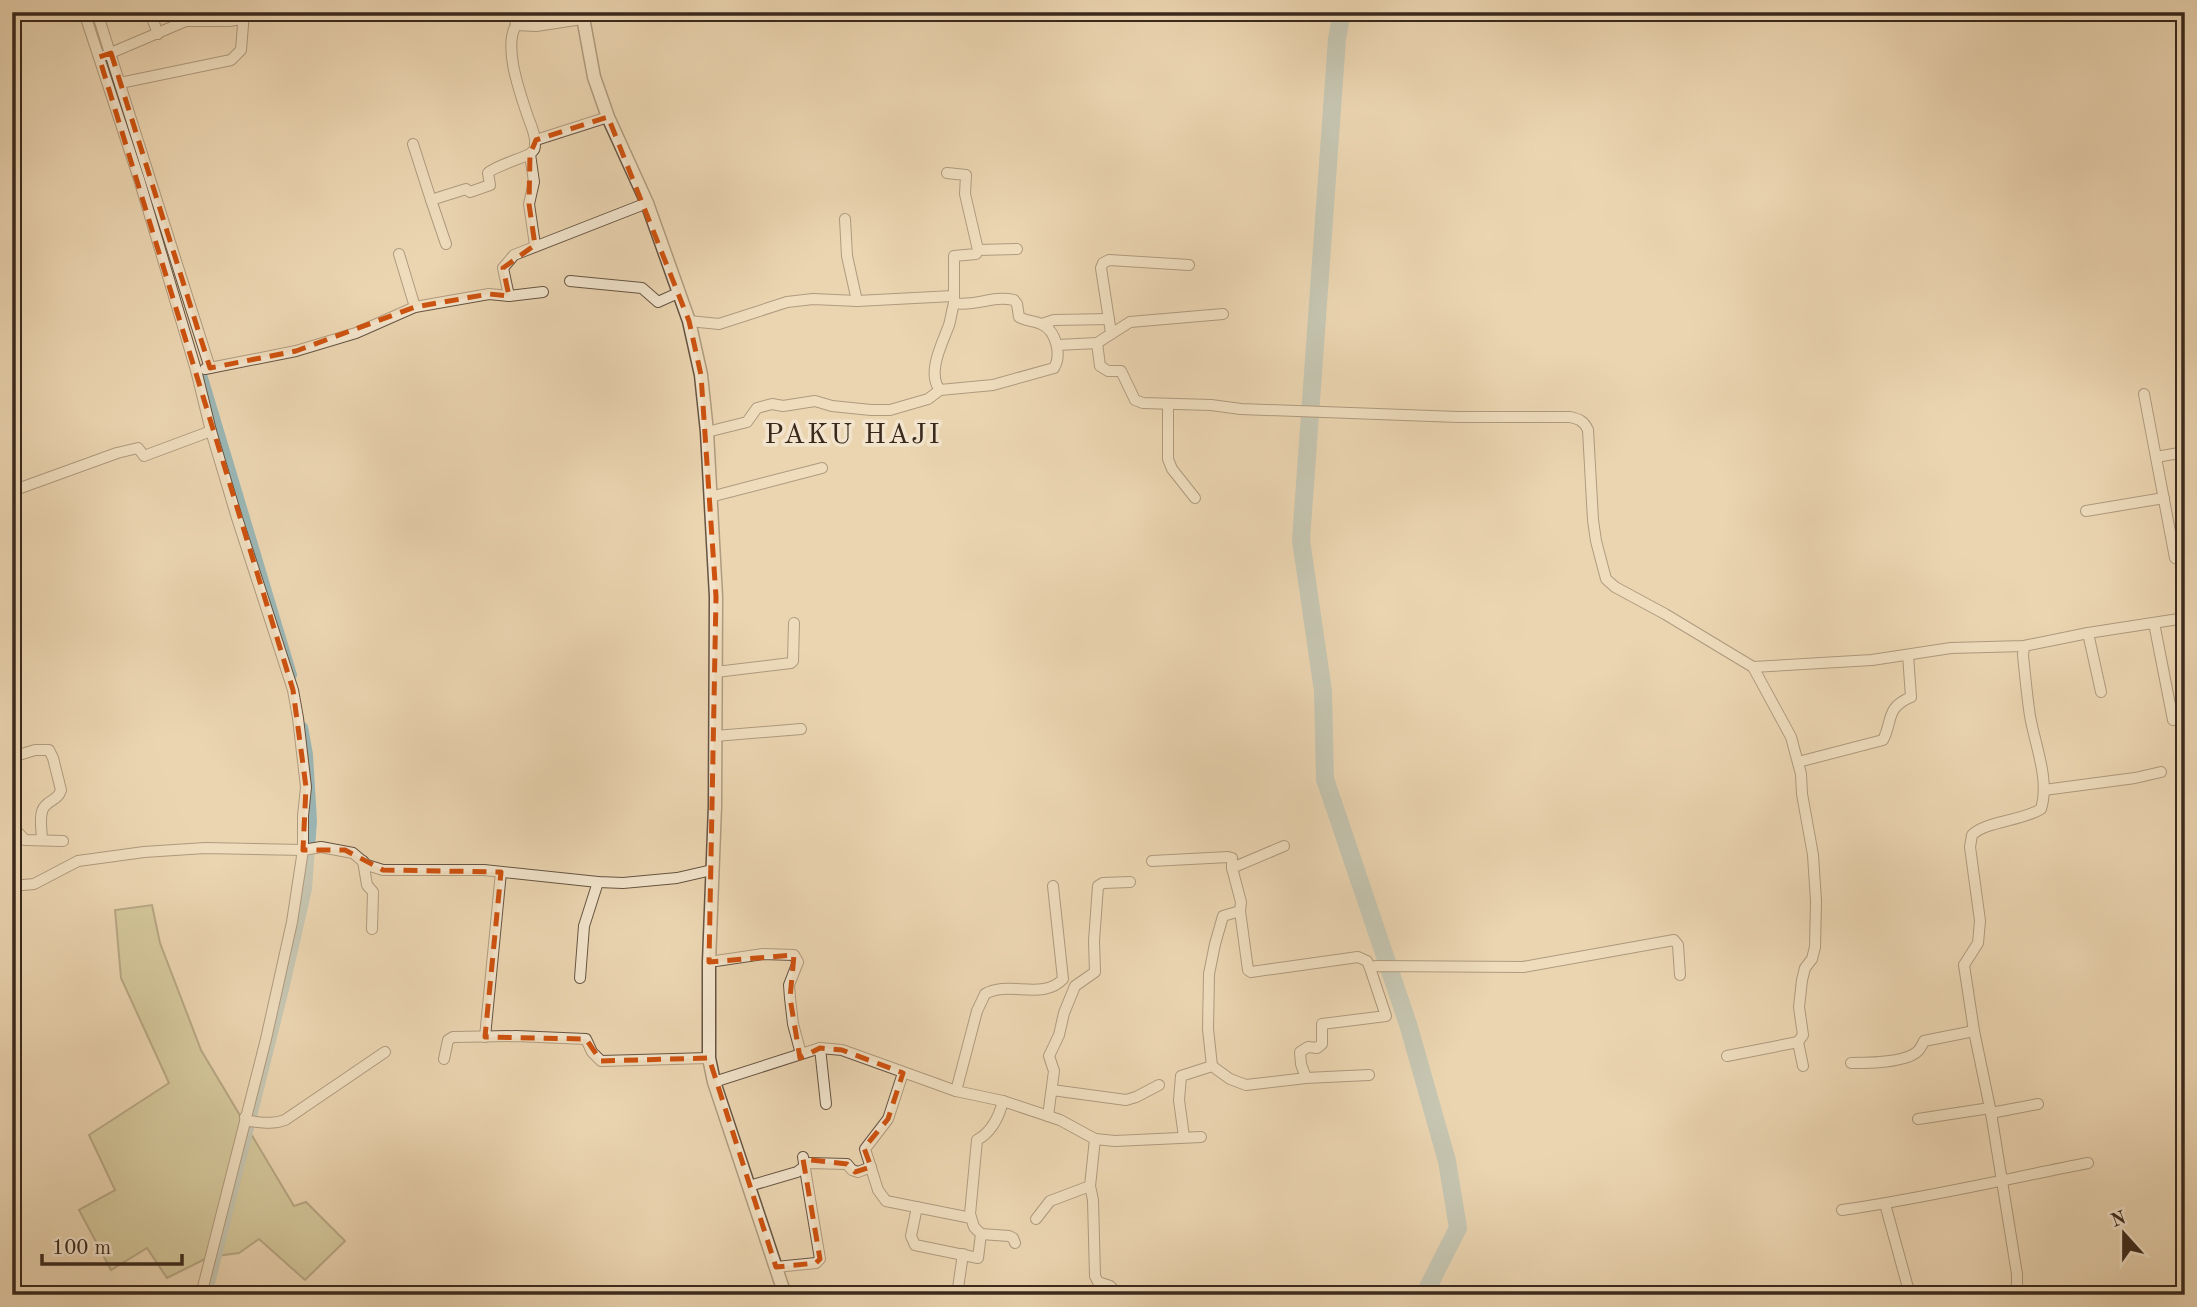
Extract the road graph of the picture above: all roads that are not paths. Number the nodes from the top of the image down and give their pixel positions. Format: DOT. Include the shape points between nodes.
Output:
graph roads {
  1 [pos="84,12"];
  2 [pos="97,12"];
  3 [pos="150,12"];
  4 [pos="514,12"];
  5 [pos="243,15"];
  6 [pos="582,16"];
  7 [pos="516,25"];
  8 [pos="158,34"];
  9 [pos="105,56"];
  10 [pos="120,83"];
  11 [pos="608,117"];
  12 [pos="536,139"];
  13 [pos="413,144"];
  14 [pos="530,154"];
  15 [pos="947,173"];
  16 [pos="431,200"];
  17 [pos="647,203"];
  18 [pos="845,219"];
  19 [pos="446,244"];
  20 [pos="535,245"];
  21 [pos="1017,249"];
  22 [pos="978,250"];
  23 [pos="399,254"];
  24 [pos="1189,265"];
  25 [pos="570,281"];
  26 [pos="543,292"];
  27 [pos="678,293"];
  28 [pos="509,296"];
  29 [pos="953,300"];
  30 [pos="857,301"];
  31 [pos="415,307"];
  32 [pos="1223,314"];
  33 [pos="1109,319"];
  34 [pos="689,321"];
  35 [pos="1042,324"];
  36 [pos="1111,333"];
  37 [pos="1097,343"];
  38 [pos="1057,345"];
  39 [pos="203,370"];
  40 [pos="940,390"];
  41 [pos="2144,394"];
  42 [pos="1168,404"];
  43 [pos="211,431"];
  44 [pos="706,432"];
  45 [pos="2185,452"];
  46 [pos="2156,457"];
  47 [pos="822,468"];
  48 [pos="12,491"];
  49 [pos="710,497"];
  50 [pos="1195,498"];
  51 [pos="2164,498"];
  52 [pos="2087,510"];
  53 [pos="2175,558"];
  54 [pos="2185,618"];
  55 [pos="794,623"];
  56 [pos="2154,623"];
  57 [pos="2088,633"];
  58 [pos="2024,646"];
  59 [pos="1908,655"];
  60 [pos="1753,667"];
  61 [pos="716,672"];
  62 [pos="2101,692"];
  63 [pos="2173,720"];
  64 [pos="801,729"];
  65 [pos="715,736"];
  66 [pos="12,757"];
  67 [pos="1798,762"];
  68 [pos="2161,772"];
  69 [pos="2044,790"];
  70 [pos="12,826"];
  71 [pos="42,840"];
  72 [pos="63,841"];
  73 [pos="1284,846"];
  74 [pos="306,849"];
  75 [pos="363,861"];
  76 [pos="1152,861"];
  77 [pos="1232,868"];
  78 [pos="712,870"];
  79 [pos="501,872"];
  80 [pos="598,882"];
  81 [pos="1130,882"];
  82 [pos="12,886"];
  83 [pos="1054,886"];
  84 [pos="1240,911"];
  85 [pos="372,929"];
  86 [pos="709,962"];
  87 [pos="1373,967"];
  88 [pos="1679,975"];
  89 [pos="580,978"];
  90 [pos="1057,985"];
  91 [pos="1074,986"];
  92 [pos="1974,1031"];
  93 [pos="485,1037"];
  94 [pos="1798,1042"];
  95 [pos="820,1048"];
  96 [pos="384,1052"];
  97 [pos="801,1054"];
  98 [pos="1727,1056"];
  99 [pos="709,1058"];
  100 [pos="444,1059"];
  101 [pos="1851,1063"];
  102 [pos="1213,1066"];
  103 [pos="1803,1066"];
  104 [pos="903,1073"];
  105 [pos="1369,1075"];
  106 [pos="1306,1078"];
  107 [pos="715,1082"];
  108 [pos="1159,1085"];
  109 [pos="1052,1090"];
  110 [pos="956,1091"];
  111 [pos="1003,1101"];
  112 [pos="826,1104"];
  113 [pos="2038,1104"];
  114 [pos="1991,1111"];
  115 [pos="1048,1116"];
  116 [pos="1918,1119"];
  117 [pos="250,1120"];
  118 [pos="1184,1137"];
  119 [pos="1202,1137"];
  120 [pos="1095,1139"];
  121 [pos="803,1161"];
  122 [pos="2088,1163"];
  123 [pos="871,1167"];
  124 [pos="2001,1182"];
  125 [pos="749,1186"];
  126 [pos="1090,1186"];
  127 [pos="1885,1204"];
  128 [pos="917,1207"];
  129 [pos="1842,1210"];
  130 [pos="971,1218"];
  131 [pos="1036,1219"];
  132 [pos="981,1234"];
  133 [pos="1015,1243"];
  134 [pos="963,1254"];
  135 [pos="776,1267"];
  136 [pos="201,1295"];
  137 [pos="785,1295"];
  138 [pos="957,1295"];
  139 [pos="1113,1295"];
  140 [pos="1910,1295"];
  141 [pos="2017,1295"];
  1 -- 9 [label="street"];
  2 -- 9 [label="street"];
  3 -- 8 [label="street"];
  4 -- 7 [label="street"];
  5 -- 8 [label="street" via="229,21 191,20"];
  5 -- 10 [label="street" via="241,50 231,60"];
  6 -- 7 [label="street" via="536,26"];
  6 -- 11 [label="street" via="594,77"];
  7 -- 12 [label="street" via="510,44"];
  8 -- 9 [label="street"];
  9 -- 10 [label="street"];
  9 -- 39 [label="street" via="139,179"];
  10 -- 39 [label="street"];
  11 -- 12 [label="street"];
  11 -- 17 [label="street"];
  12 -- 14 [label="street"];
  13 -- 16 [label="street"];
  14 -- 16 [label="street" via="491,169 490,185"];
  14 -- 20 [label="street" via="534,182 529,204"];
  15 -- 22 [label="street" via="965,174"];
  16 -- 19 [label="street"];
  17 -- 20 [label="street"];
  17 -- 27 [label="street"];
  18 -- 30 [label="street" via="847,257"];
  20 -- 28 [label="street" via="514,255 503,268"];
  21 -- 22 [label="street"];
  22 -- 29 [label="street" via="954,256"];
  23 -- 31 [label="street"];
  24 -- 33 [label="street" via="1105,261 1101,268"];
  25 -- 27 [label="street" via="642,288 657,302"];
  26 -- 28 [label="street"];
  27 -- 34 [label="street"];
  28 -- 31 [label="street" via="489,294"];
  29 -- 30 [label="street"];
  29 -- 35 [label="street" via="966,305 1010,299 1016,302 1019,317"];
  29 -- 40 [label="street" via="938,351 934,380"];
  30 -- 34 [label="street" via="787,302 719,324"];
  31 -- 39 [label="street" via="356,333"];
  32 -- 36 [label="street" via="1130,322"];
  33 -- 35 [label="street"];
  33 -- 36 [label="street"];
  34 -- 44 [label="street" via="701,375"];
  35 -- 38 [label="street"];
  36 -- 37 [label="street"];
  37 -- 38 [label="street"];
  37 -- 42 [label="street" via="1100,366 1121,372 1137,401"];
  38 -- 40 [label="street" via="1052,369 993,385"];
  39 -- 43 [label="street"];
  40 -- 44 [label="street" via="928,399 890,410 815,401 772,404 757,408 747,422"];
  41 -- 46 [label="street"];
  42 -- 50 [label="street" via="1168,458"];
  42 -- 60 [label="street" via="1579,419 1588,430 1593,520 1606,579"];
  43 -- 48 [label="street" via="144,456 138,448 117,453"];
  43 -- 74 [label="street" via="293,690 306,787"];
  44 -- 49 [label="street"];
  45 -- 46 [label="street"];
  46 -- 51 [label="street"];
  47 -- 49 [label="street"];
  49 -- 61 [label="street"];
  51 -- 52 [label="street"];
  51 -- 53 [label="street"];
  54 -- 56 [label="street"];
  55 -- 61 [label="street" via="791,663"];
  56 -- 57 [label="street"];
  56 -- 63 [label="street"];
  57 -- 58 [label="street"];
  57 -- 62 [label="street"];
  58 -- 59 [label="street" via="1951,648"];
  58 -- 69 [label="street"];
  59 -- 60 [label="street"];
  59 -- 67 [label="street" via="1911,697 1892,712 1883,740"];
  60 -- 67 [label="street" via="1791,737"];
  61 -- 65 [label="street"];
  64 -- 65 [label="street"];
  65 -- 78 [label="street"];
  66 -- 71 [label="street" via="43,749 53,758 61,790 44,806"];
  67 -- 94 [label="street" via="1816,901 1815,947 1802,980 1802,1035"];
  68 -- 69 [label="street"];
  69 -- 92 [label="street" via="2041,809 2031,816 1980,829 1971,839 1980,921 1978,943 1964,971"];
  70 -- 71 [label="street" via="25,840"];
  71 -- 72 [label="street"];
  73 -- 77 [label="street"];
  74 -- 75 [label="street" via="353,853"];
  74 -- 82 [label="street" via="205,848 94,858 78,861 34,884"];
  74 -- 117 [label="street"];
  75 -- 79 [label="street" via="383,870"];
  75 -- 85 [label="street" via="367,885 373,892"];
  76 -- 77 [label="street" via="1228,857"];
  77 -- 84 [label="street"];
  78 -- 80 [label="street" via="677,878"];
  78 -- 86 [label="street"];
  79 -- 80 [label="street"];
  79 -- 93 [label="street"];
  80 -- 89 [label="street" via="584,926"];
  81 -- 91 [label="street" via="1098,886 1095,972"];
  83 -- 90 [label="street" via="1063,977"];
  84 -- 87 [label="street" via="1251,972 1358,957"];
  84 -- 102 [label="street" via="1223,916 1211,963 1208,1029"];
  86 -- 97 [label="street" via="763,954 794,955 798,962 789,985"];
  86 -- 99 [label="street"];
  87 -- 88 [label="street" via="1522,967 1674,940"];
  87 -- 106 [label="street" via="1387,1016 1322,1024 1322,1044 1300,1052"];
  90 -- 91 [label="street"];
  90 -- 110 [label="street" via="985,994"];
  91 -- 109 [label="street" via="1049,1056 1054,1070"];
  92 -- 101 [label="street" via="1924,1041 1918,1052 1908,1056 1875,1064"];
  92 -- 114 [label="street"];
  93 -- 99 [label="street" via="582,1038 601,1061"];
  93 -- 100 [label="street" via="451,1038"];
  94 -- 98 [label="street"];
  94 -- 103 [label="street"];
  95 -- 97 [label="street"];
  95 -- 104 [label="street" via="842,1050"];
  95 -- 112 [label="street"];
  96 -- 117 [label="street" via="285,1120 275,1124"];
  97 -- 107 [label="street"];
  99 -- 107 [label="street"];
  102 -- 106 [label="street" via="1246,1085"];
  102 -- 118 [label="street" via="1181,1076"];
  104 -- 110 [label="street"];
  104 -- 123 [label="street" via="888,1119 866,1146"];
  105 -- 106 [label="street"];
  107 -- 125 [label="street"];
  108 -- 109 [label="street" via="1126,1100"];
  109 -- 115 [label="street"];
  110 -- 111 [label="street"];
  111 -- 115 [label="street"];
  111 -- 130 [label="street" via="995,1122 976,1140"];
  113 -- 114 [label="street"];
  114 -- 116 [label="street"];
  114 -- 124 [label="street"];
  115 -- 120 [label="street"];
  117 -- 136 [label="street"];
  118 -- 119 [label="street"];
  118 -- 120 [label="street"];
  120 -- 126 [label="street"];
  121 -- 123 [label="street" via="847,1164 858,1172"];
  121 -- 125 [label="street" via="797,1172"];
  121 -- 135 [label="street" via="820,1261"];
  122 -- 124 [label="street"];
  123 -- 128 [label="street" via="887,1201"];
  124 -- 127 [label="street"];
  124 -- 141 [label="street"];
  125 -- 135 [label="street"];
  126 -- 131 [label="street" via="1050,1201"];
  126 -- 139 [label="street" via="1095,1276 1113,1289"];
  127 -- 129 [label="street"];
  127 -- 140 [label="street"];
  128 -- 130 [label="street"];
  128 -- 134 [label="street" via="911,1236 915,1245"];
  130 -- 132 [label="street"];
  132 -- 133 [label="street" via="1009,1236"];
  132 -- 134 [label="street" via="978,1258"];
  134 -- 138 [label="street"];
  135 -- 137 [label="street"];
}
